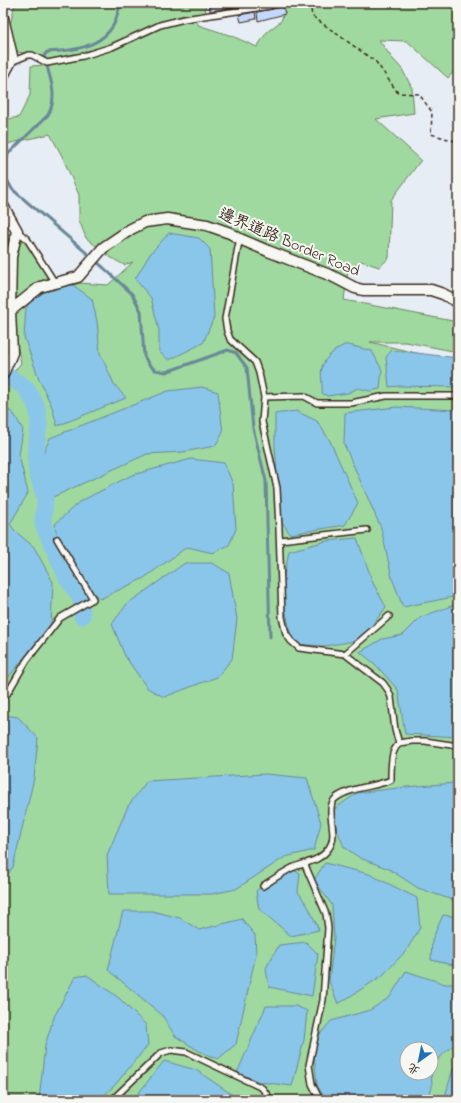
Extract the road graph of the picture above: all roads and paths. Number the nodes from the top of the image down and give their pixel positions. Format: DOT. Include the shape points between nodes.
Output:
graph roads {
  1 [pos="310,3"];
  2 [pos="270,6"];
  3 [pos="3,18"];
  4 [pos="10,63"];
  5 [pos="3,76"];
  6 [pos="458,142"];
  7 [pos="3,206"];
  8 [pos="17,231"];
  9 [pos="240,239"];
  10 [pos="55,283"];
  11 [pos="458,302"];
  12 [pos="10,311"];
  13 [pos="3,374"];
  14 [pos="458,396"];
  15 [pos="264,398"];
  16 [pos="367,530"];
  17 [pos="57,539"];
  18 [pos="280,540"];
  19 [pos="389,616"];
  20 [pos="345,654"];
  21 [pos="3,698"];
  22 [pos="399,743"];
  23 [pos="458,746"];
  24 [pos="305,864"];
  25 [pos="263,886"];
  26 [pos="112,1100"];
  27 [pos="271,1100"];
  28 [pos="320,1100"];
  1 -- 6 [label="path" via="312,16 376,62 398,93 419,94 432,112 431,134"];
  2 -- 4 [label="lane" via="184,18 83,56 48,63 28,54"];
  3 -- 4 [label="street" via="12,56"];
  4 -- 5 [label="street"];
  7 -- 8 [label="street"];
  8 -- 10 [label="lane" via="28,239"];
  8 -- 12 [label="street" via="11,257"];
  9 -- 10 [label="street, 邊界道路 Border Road" via="230,232 207,225 167,219 145,222 103,248 74,280"];
  9 -- 11 [label="street, 邊界道路 Border Road" via="332,276 355,288 431,290"];
  9 -- 15 [label="lane" via="225,319 230,339 255,362"];
  10 -- 12 [label="street, 邊界道路 Border Road" via="40,287"];
  12 -- 13 [label="street" via="12,353"];
  14 -- 15 [label="lane" via="386,396 351,403 317,403 304,396"];
  15 -- 18 [label="lane" via="262,422 277,488"];
  16 -- 18 [label="lane"];
  17 -- 21 [label="lane" via="93,599 60,618 27,660"];
  18 -- 20 [label="lane" via="282,617 286,634 299,648"];
  19 -- 20 [label="lane"];
  20 -- 22 [label="lane" via="383,683 388,690"];
  22 -- 23 [label="lane" via="425,741"];
  22 -- 24 [label="lane" via="393,752 391,780 334,798 330,813 333,839 330,847 323,855"];
  24 -- 25 [label="lane" via="293,868"];
  24 -- 28 [label="lane" via="326,914 328,928 323,1000 309,1065 312,1084"];
  26 -- 27 [label="lane" via="161,1053 171,1050 186,1052 262,1088"];
}
